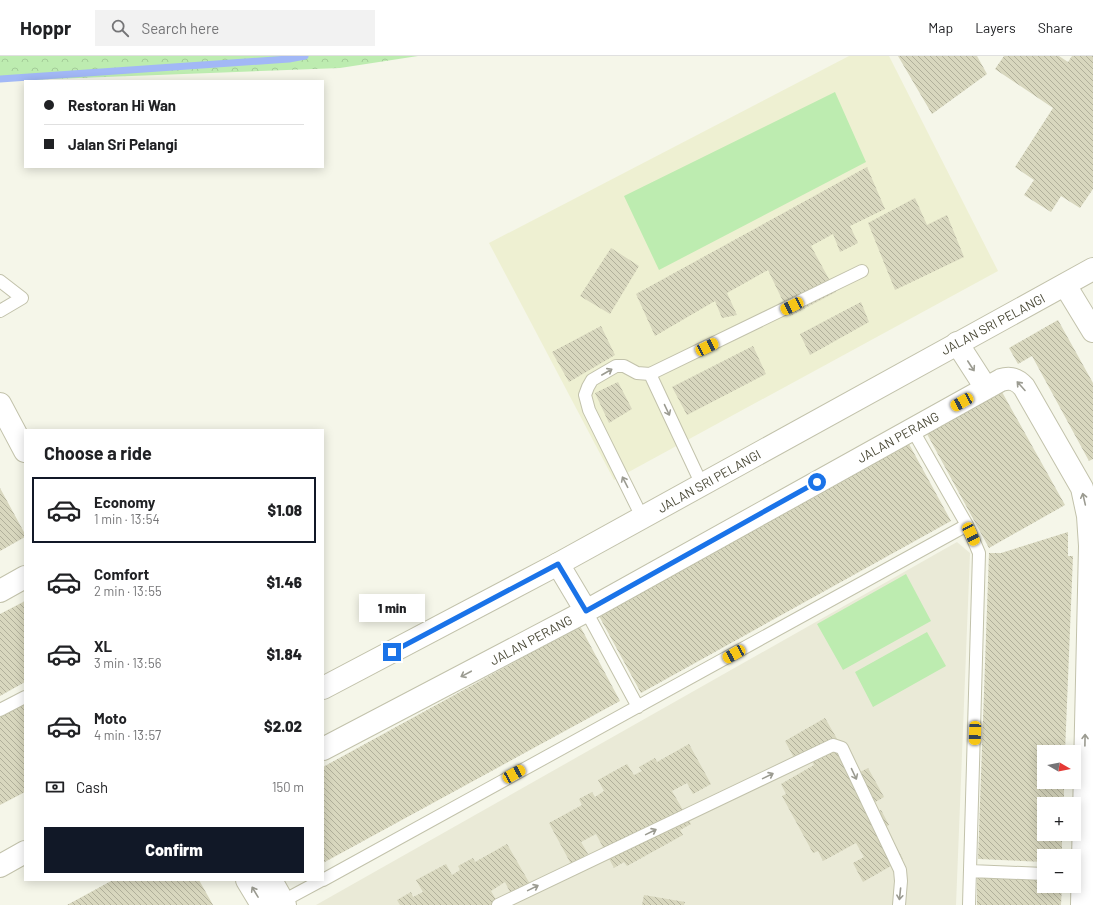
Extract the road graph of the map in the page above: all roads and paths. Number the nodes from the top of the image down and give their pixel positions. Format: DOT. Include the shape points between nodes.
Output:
graph roads {
  1 [pos="1093,269"];
  2 [pos="862,272"];
  3 [pos="0,281"];
  4 [pos="1065,285"];
  5 [pos="0,311"];
  6 [pos="1093,331"];
  7 [pos="957,343"];
  8 [pos="650,374"];
  9 [pos="986,388"];
  10 [pos="0,404"];
  11 [pos="912,428"];
  12 [pos="24,449"];
  13 [pos="702,484"];
  14 [pos="642,518"];
  15 [pos="967,525"];
  16 [pos="558,564"];
  17 [pos="24,578"];
  18 [pos="0,591"];
  19 [pos="586,611"];
  20 [pos="324,687"];
  21 [pos="24,698"];
  22 [pos="638,707"];
  23 [pos="0,710"];
  24 [pos="324,748"];
  25 [pos="24,853"];
  26 [pos="0,866"];
  27 [pos="970,871"];
  28 [pos="1037,874"];
  29 [pos="1083,876"];
  30 [pos="324,879"];
  31 [pos="248,881"];
  32 [pos="273,881"];
  33 [pos="321,881"];
  34 [pos="284,903"];
  35 [pos="262,905"];
  36 [pos="498,905"];
  37 [pos="899,905"];
  38 [pos="969,905"];
  39 [pos="1082,905"];
  1 -- 4 [label="street, JALAN SRI PELANGI"];
  2 -- 8 [label="lane"];
  3 -- 5 [label="lane" via="22,298"];
  4 -- 6 [label="street"];
  4 -- 7 [label="street, JALAN SRI PELANGI"];
  7 -- 9 [label="street, one-way"];
  7 -- 13 [label="street, JALAN SRI PELANGI"];
  8 -- 13 [label="lane, one-way"];
  14 -- 8 [label="lane, one-way" via="589,410 585,395 592,380 616,366 624,366 637,373"];
  9 -- 11 [label="street, JALAN PERANG"];
  29 -- 9 [label="street, JALAN PERANG, one-way" via="1090,546 1088,516 1082,488 1024,387 1014,379 1007,378"];
  10 -- 12 [label="street"];
  11 -- 15 [label="lane"];
  11 -- 19 [label="street, JALAN PERANG"];
  13 -- 14 [label="street, JALAN SRI PELANGI"];
  14 -- 16 [label="street, JALAN SRI PELANGI"];
  15 -- 22 [label="lane"];
  15 -- 27 [label="lane" via="980,553"];
  16 -- 19 [label="street"];
  16 -- 20 [label="street, JALAN SRI PELANGI"];
  17 -- 18 [label="street"];
  19 -- 22 [label="lane"];
  19 -- 24 [label="street, JALAN PERANG, one-way"];
  21 -- 23 [label="lane"];
  22 -- 30 [label="lane"];
  25 -- 26 [label="street"];
  27 -- 28 [label="lane"];
  27 -- 38 [label="lane"];
  29 -- 39 [label="street, JALAN PERANG"];
  35 -- 31 [label="street, one-way"];
  32 -- 34 [label="street"];
  33 -- 34 [label="lane"];
  36 -- 37 [label="lane, one-way" via="833,745 842,748 900,870"];
}
